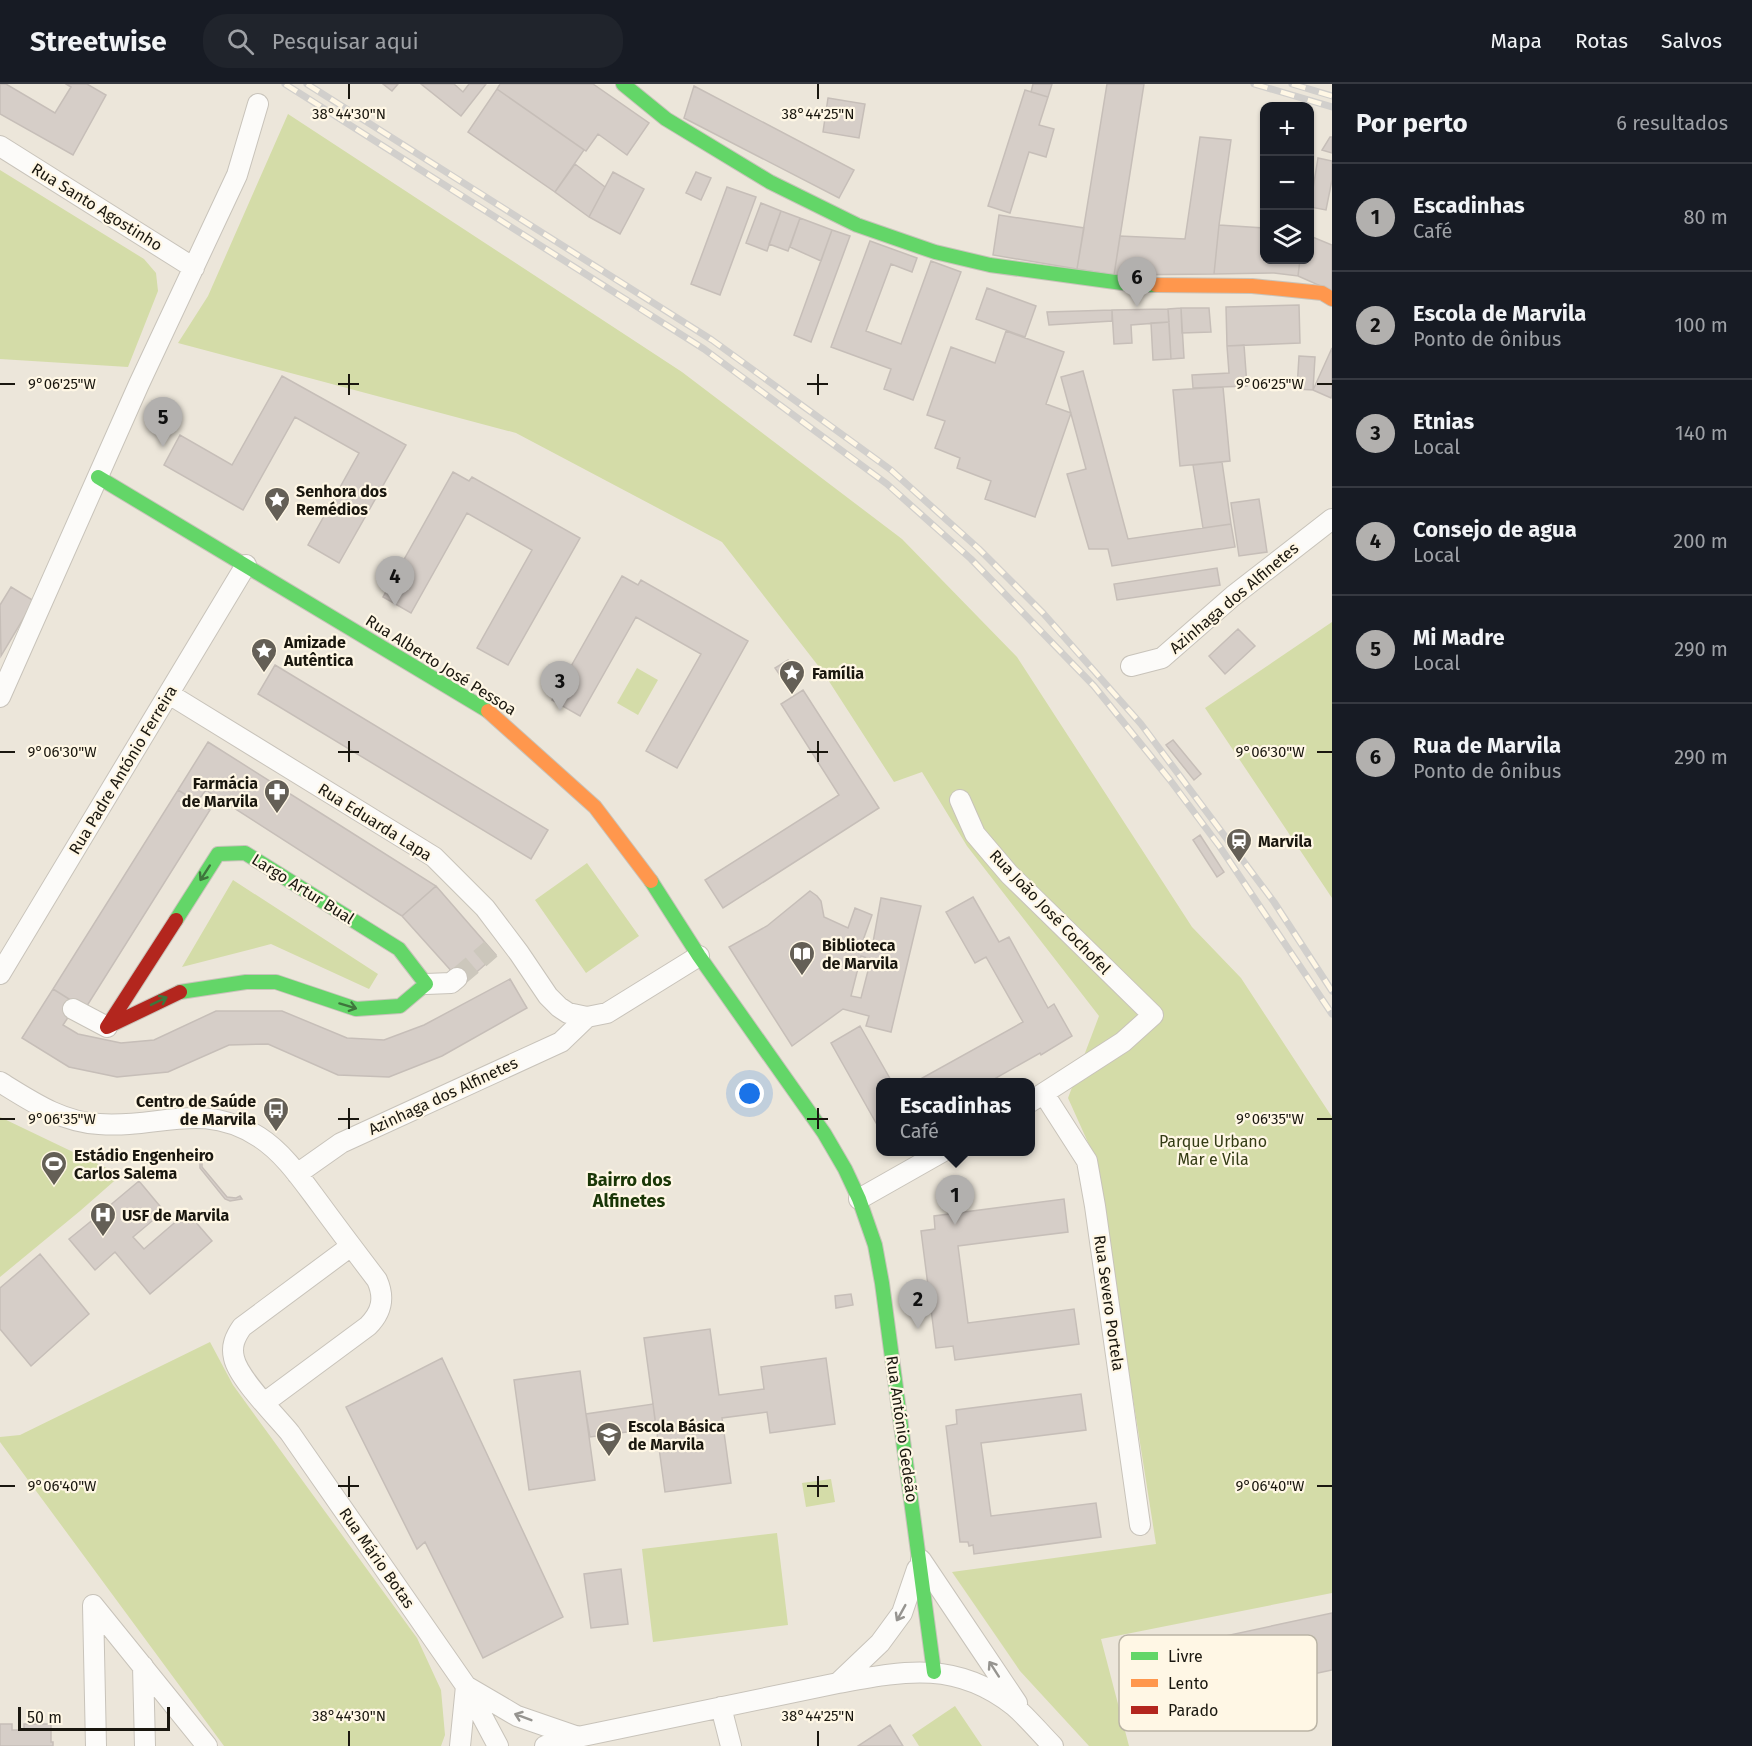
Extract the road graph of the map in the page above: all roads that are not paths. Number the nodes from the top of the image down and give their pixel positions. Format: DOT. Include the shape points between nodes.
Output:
graph roads {
  1 [pos="623,84"];
  2 [pos="258,104"];
  3 [pos="0,146"];
  4 [pos="194,268"];
  5 [pos="1332,298"];
  6 [pos="98,477"];
  7 [pos="1332,519"];
  8 [pos="246,565"];
  9 [pos="1131,666"];
  10 [pos="169,694"];
  11 [pos="0,697"];
  12 [pos="960,800"];
  13 [pos="699,956"];
  14 [pos="0,974"];
  15 [pos="457,978"];
  16 [pos="426,984"];
  17 [pos="73,1009"];
  18 [pos="587,1017"];
  19 [pos="107,1027"];
  20 [pos="0,1082"];
  21 [pos="1037,1098"];
  22 [pos="935,1156"];
  23 [pos="297,1174"];
  24 [pos="860,1199"];
  25 [pos="351,1246"];
  26 [pos="264,1403"];
  27 [pos="1140,1525"];
  28 [pos="920,1558"];
  29 [pos="143,1666"];
  30 [pos="934,1672"];
  31 [pos="837,1683"];
  32 [pos="466,1686"];
  33 [pos="721,1707"];
  34 [pos="1026,1718"];
  35 [pos="192,1737"];
  36 [pos="578,1737"];
  37 [pos="96,1746"];
  38 [pos="145,1746"];
  39 [pos="207,1746"];
  40 [pos="460,1746"];
  41 [pos="498,1746"];
  42 [pos="545,1746"];
  43 [pos="730,1746"];
  44 [pos="1053,1746"];
  1 -- 5 [label="street" via="666,119 770,182 857,225 935,252 999,266 1137,285 1252,286 1322,293"];
  2 -- 4 [label="street" via="237,175"];
  3 -- 4 [label="street, Rua Santo Agostinho"];
  4 -- 6 [label="street"];
  6 -- 8 [label="street, Rua Alberto José Pessoa"];
  6 -- 11 [label="street"];
  7 -- 9 [label="street, Azinhaga dos Alfinetes" via="1162,658"];
  8 -- 10 [label="street, Rua Padre António Ferreira"];
  8 -- 13 [label="street, Rua Alberto José Pessoa" via="485,708 508,726 602,815 663,897"];
  10 -- 14 [label="street, Rua Padre António Ferreira"];
  10 -- 18 [label="street, Rua Eduarda Lapa" via="434,857 485,908 499,943 548,996 568,1013"];
  12 -- 21 [label="street, Rua João José Cochofel" via="975,834 1009,874 1153,1015 1123,1042"];
  13 -- 18 [label="street" via="607,1013"];
  13 -- 24 [label="street, Rua António Gedeão" via="824,1133"];
  15 -- 16 [label="street" via="451,983"];
  19 -- 16 [label="street, one-way" via="178,992 246,982 276,982 356,1009 400,1006"];
  16 -- 19 [label="street, Largo Artur Bual, one-way" via="399,949 245,853 218,854"];
  17 -- 19 [label="street"];
  18 -- 23 [label="street, Azinhaga dos Alfinetes" via="561,1042 341,1143"];
  20 -- 23 [label="street" via="33,1103 79,1121 123,1125 186,1117 224,1120 268,1143"];
  21 -- 27 [label="street, Rua Severo Portela" via="1087,1161"];
  22 -- 24 [label="street"];
  23 -- 25 [label="street"];
  24 -- 28 [label="street, Rua António Gedeão" via="882,1283"];
  25 -- 26 [label="street" via="381,1289 382,1303 375,1319"];
  25 -- 26 [label="street, Rua Mário Botas" via="242,1327 236,1336 233,1349 237,1368"];
  26 -- 32 [label="street, Rua Mário Botas" via="291,1433"];
  28 -- 30 [label="street, Rua António Gedeão"];
  28 -- 31 [label="street, Rua António Gedeão, one-way" via="902,1613 880,1643"];
  34 -- 28 [label="street, Rua António Gedeão, one-way"];
  29 -- 35 [label="street"];
  29 -- 37 [label="street" via="93,1605"];
  29 -- 38 [label="street"];
  30 -- 31 [label="street" via="903,1672"];
  30 -- 34 [label="street" via="983,1687"];
  31 -- 33 [label="street"];
  36 -- 32 [label="street, Rua Mário Botas, one-way" via="517,1716"];
  32 -- 40 [label="street"];
  32 -- 41 [label="street, Rua Mário Botas"];
  33 -- 36 [label="street"];
  33 -- 43 [label="street"];
  34 -- 44 [label="street"];
  35 -- 39 [label="street"];
  36 -- 42 [label="street"];
}
